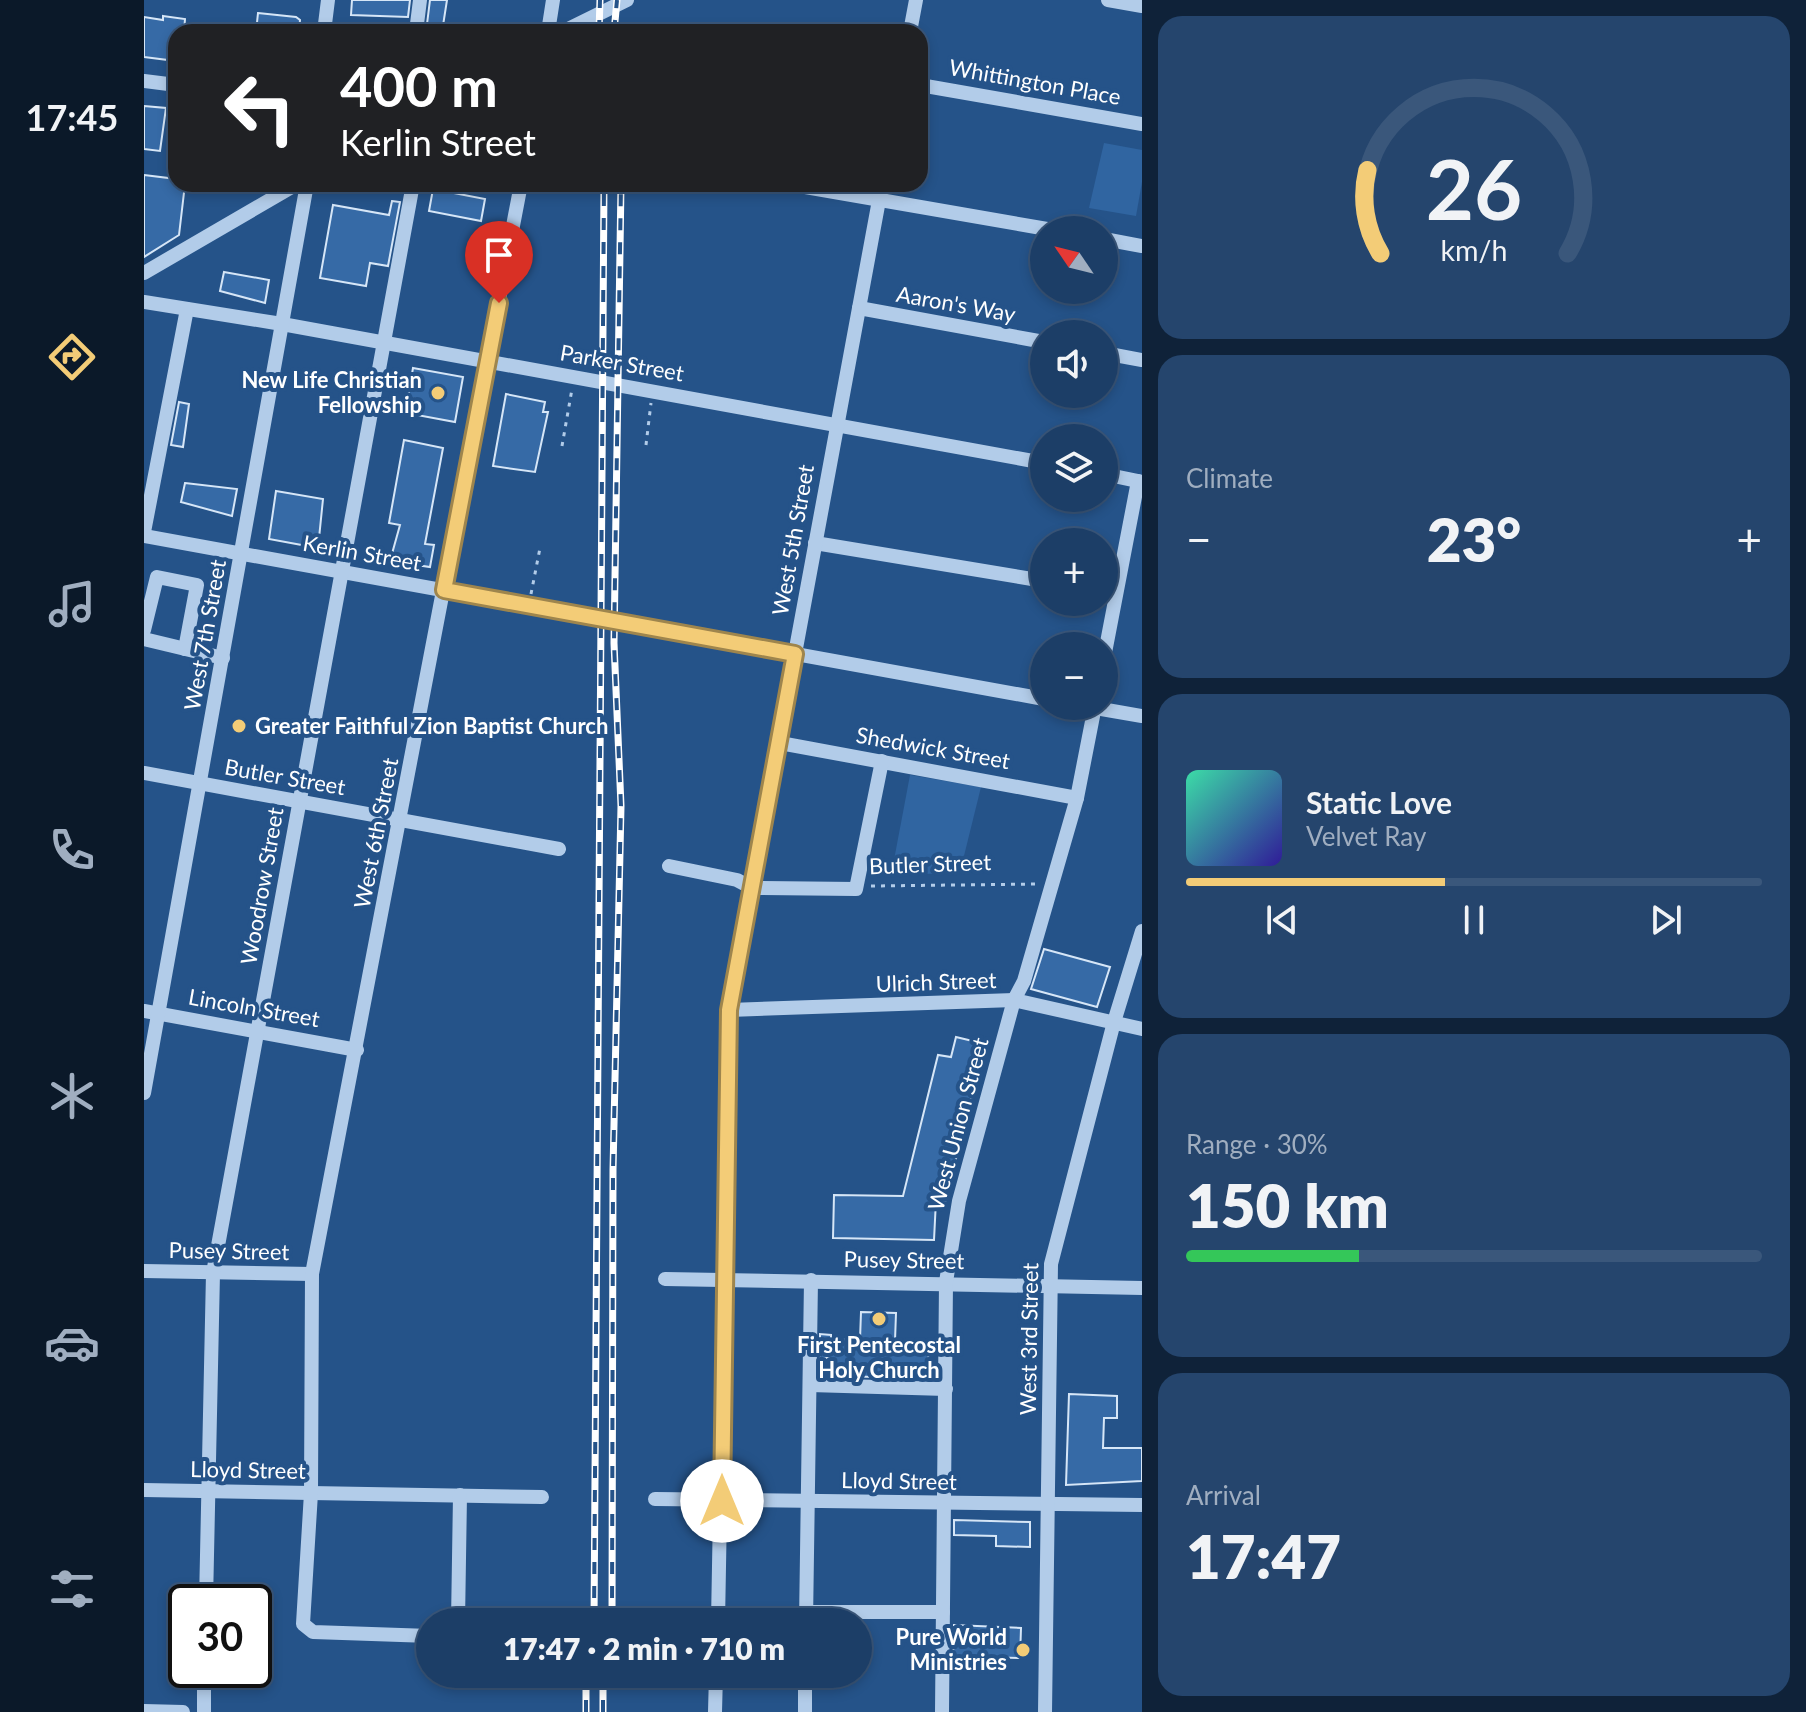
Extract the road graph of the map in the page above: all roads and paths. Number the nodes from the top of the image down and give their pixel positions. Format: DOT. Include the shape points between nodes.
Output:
graph roads {
  1 [pos="328,0"];
  2 [pos="420,0"];
  3 [pos="553,0"];
  4 [pos="627,0"];
  5 [pos="916,0"];
  6 [pos="1108,0"];
  7 [pos="1142,6"];
  8 [pos="325,24"];
  9 [pos="417,24"];
  10 [pos="549,24"];
  11 [pos="578,24"];
  12 [pos="912,24"];
  13 [pos="144,81"];
  14 [pos="168,84"];
  15 [pos="928,86"];
  16 [pos="1142,124"];
  17 [pos="283,192"];
  18 [pos="306,192"];
  19 [pos="412,192"];
  20 [pos="520,192"];
  21 [pos="880,192"];
  22 [pos="1030,225"];
  23 [pos="1118,242"];
  24 [pos="1142,246"];
  25 [pos="144,273"];
  26 [pos="144,302"];
  27 [pos="859,308"];
  28 [pos="187,309"];
  29 [pos="282,324"];
  30 [pos="1030,339"];
  31 [pos="384,343"];
  32 [pos="1118,356"];
  33 [pos="1142,360"];
  34 [pos="488,363"];
  35 [pos="575,377"];
  36 [pos="652,392"];
  37 [pos="837,423"];
  38 [pos="646,445"];
  39 [pos="562,446"];
  40 [pos="1030,460"];
  41 [pos="1118,477"];
  42 [pos="1140,481"];
  43 [pos="144,534"];
  44 [pos="815,543"];
  45 [pos="540,548"];
  46 [pos="241,553"];
  47 [pos="1118,562"];
  48 [pos="341,572"];
  49 [pos="1030,579"];
  50 [pos="444,590"];
  51 [pos="529,605"];
  52 [pos="144,630"];
  53 [pos="144,639"];
  54 [pos="185,649"];
  55 [pos="795,654"];
  56 [pos="223,658"];
  57 [pos="1030,696"];
  58 [pos="1118,712"];
  59 [pos="1142,716"];
  60 [pos="1089,720"];
  61 [pos="780,743"];
  62 [pos="882,761"];
  63 [pos="144,773"];
  64 [pos="201,784"];
  65 [pos="1077,798"];
  66 [pos="300,802"];
  67 [pos="402,820"];
  68 [pos="559,849"];
  69 [pos="669,866"];
  70 [pos="1051,885"];
  71 [pos="752,888"];
  72 [pos="856,889"];
  73 [pos="1142,931"];
  74 [pos="1014,1000"];
  75 [pos="729,1010"];
  76 [pos="144,1011"];
  77 [pos="159,1013"];
  78 [pos="1114,1022"];
  79 [pos="1142,1029"];
  80 [pos="258,1031"];
  81 [pos="357,1050"];
  82 [pos="144,1093"];
  83 [pos="144,1271"];
  84 [pos="213,1273"];
  85 [pos="312,1274"];
  86 [pos="722,1278"];
  87 [pos="665,1279"];
  88 [pos="811,1280"];
  89 [pos="946,1282"];
  90 [pos="1052,1288"];
  91 [pos="1142,1288"];
  92 [pos="810,1385"];
  93 [pos="946,1389"];
  94 [pos="144,1490"];
  95 [pos="208,1491"];
  96 [pos="311,1493"];
  97 [pos="460,1495"];
  98 [pos="542,1497"];
  99 [pos="655,1499"];
  100 [pos="722,1501"];
  101 [pos="810,1501"];
  102 [pos="1048,1503"];
  103 [pos="946,1504"];
  104 [pos="1142,1505"];
  105 [pos="206,1584"];
  106 [pos="458,1608"];
  107 [pos="718,1608"];
  108 [pos="806,1608"];
  109 [pos="943,1612"];
  110 [pos="872,1615"];
  111 [pos="416,1636"];
  112 [pos="204,1688"];
  113 [pos="716,1688"];
  114 [pos="805,1688"];
  115 [pos="144,1711"];
  116 [pos="183,1712"];
  117 [pos="204,1712"];
  118 [pos="715,1712"];
  119 [pos="805,1712"];
  120 [pos="942,1712"];
  121 [pos="1045,1712"];
  1 -- 8 [label="street"];
  2 -- 9 [label="street"];
  3 -- 10 [label="street"];
  4 -- 11 [label="street"];
  5 -- 12 [label="street"];
  6 -- 7 [label="street"];
  13 -- 14 [label="street"];
  15 -- 16 [label="street, Whittington Place"];
  17 -- 25 [label="street"];
  18 -- 29 [label="street, West 7th Street"];
  19 -- 31 [label="street, Woodrow Street"];
  20 -- 34 [label="street, West 6th Street"];
  21 -- 22 [label="street"];
  21 -- 27 [label="street, West 5th Street"];
  23 -- 24 [label="street"];
  26 -- 28 [label="street, Parker Street"];
  27 -- 30 [label="street, Aaron's Way"];
  27 -- 37 [label="street, West 5th Street"];
  28 -- 29 [label="street, Parker Street"];
  28 -- 43 [label="street"];
  29 -- 31 [label="street, Parker Street"];
  29 -- 46 [label="street, West 7th Street"];
  31 -- 34 [label="street, Parker Street"];
  31 -- 48 [label="street, Woodrow Street"];
  32 -- 33 [label="street"];
  34 -- 35 [label="street, Parker Street"];
  34 -- 50 [label="street, West 6th Street"];
  35 -- 36 [label="street, Parker Street"];
  35 -- 39 [label="path"];
  36 -- 37 [label="street, Parker Street"];
  36 -- 38 [label="path"];
  37 -- 40 [label="street, Parker Street"];
  37 -- 44 [label="street, West 5th Street"];
  41 -- 42 [label="street"];
  42 -- 47 [label="street"];
  43 -- 46 [label="street, Kerlin Street"];
  44 -- 49 [label="street"];
  44 -- 55 [label="street, West 5th Street"];
  45 -- 51 [label="path"];
  46 -- 48 [label="street, Kerlin Street"];
  46 -- 56 [label="street, West 7th Street"];
  48 -- 50 [label="street, Kerlin Street"];
  48 -- 66 [label="street, Woodrow Street"];
  50 -- 51 [label="street, Kerlin Street"];
  50 -- 67 [label="street, West 6th Street"];
  51 -- 55 [label="street, Kerlin Street"];
  52 -- 54 [label="street" via="157,577 197,585"];
  53 -- 54 [label="street"];
  54 -- 56 [label="street"];
  55 -- 57 [label="street, Kerlin Street"];
  55 -- 61 [label="street, West 5th Street"];
  56 -- 64 [label="street, West 7th Street"];
  58 -- 59 [label="street"];
  60 -- 65 [label="street, West Union Street"];
  61 -- 62 [label="street, Shedwick Street"];
  61 -- 71 [label="street, West 5th Street"];
  62 -- 65 [label="street, Shedwick Street"];
  62 -- 72 [label="street"];
  63 -- 64 [label="street, Butler Street"];
  64 -- 66 [label="street, Butler Street"];
  64 -- 77 [label="street, West 7th Street"];
  65 -- 70 [label="street, West Union Street"];
  66 -- 67 [label="street, Butler Street"];
  66 -- 80 [label="street, Woodrow Street"];
  67 -- 68 [label="street, Butler Street"];
  67 -- 81 [label="street, West 6th Street"];
  69 -- 71 [label="street, Butler Street"];
  70 -- 72 [label="path, Butler Street"];
  70 -- 74 [label="street, West Union Street"];
  71 -- 72 [label="street, Butler Street"];
  71 -- 75 [label="street, West 5th Street"];
  73 -- 78 [label="street, West 3rd Street"];
  74 -- 75 [label="street, Ulrich Street"];
  74 -- 78 [label="street, Ulrich Street"];
  74 -- 89 [label="street, West Union Street" via="959,1201"];
  75 -- 86 [label="street, West 5th Street"];
  76 -- 77 [label="street, Lincoln Street"];
  77 -- 80 [label="street, Lincoln Street"];
  77 -- 82 [label="street, West 7th Street"];
  78 -- 79 [label="street, Ulrich Street"];
  78 -- 90 [label="street, West 3rd Street" via="1051,1264"];
  80 -- 81 [label="street, Lincoln Street"];
  80 -- 84 [label="street, Woodrow Street"];
  81 -- 85 [label="street, West 6th Street"];
  83 -- 84 [label="street, Pusey Street"];
  84 -- 85 [label="street, Pusey Street"];
  84 -- 95 [label="street, Woodrow Street"];
  85 -- 96 [label="street, West 6th Street"];
  86 -- 87 [label="street, Pusey Street"];
  86 -- 88 [label="street, Pusey Street"];
  86 -- 100 [label="street, West 5th Street"];
  88 -- 89 [label="street, Pusey Street"];
  88 -- 92 [label="street"];
  89 -- 90 [label="street, Pusey Street"];
  89 -- 93 [label="street, West Union Street"];
  90 -- 91 [label="street, Pusey Street"];
  90 -- 102 [label="street, West 3rd Street"];
  92 -- 93 [label="street"];
  92 -- 101 [label="street"];
  93 -- 103 [label="street, West Union Street"];
  94 -- 95 [label="street, Lloyd Street"];
  95 -- 96 [label="street, Lloyd Street"];
  95 -- 105 [label="street, Woodrow Street"];
  96 -- 97 [label="street, Lloyd Street"];
  96 -- 111 [label="street, West 6th Street" via="305,1627 313,1632"];
  97 -- 98 [label="street, Lloyd Street"];
  97 -- 106 [label="street"];
  99 -- 100 [label="street, Lloyd Street"];
  100 -- 101 [label="street, Lloyd Street"];
  100 -- 107 [label="street, West 5th Street"];
  101 -- 103 [label="street, Lloyd Street"];
  101 -- 108 [label="street"];
  102 -- 103 [label="street, Lloyd Street"];
  102 -- 104 [label="street, Lloyd Street"];
  102 -- 121 [label="street, West 3rd Street"];
  103 -- 109 [label="street, West Union Street"];
  109 -- 110 [label="street"];
  109 -- 120 [label="street, West Union Street"];
  112 -- 117 [label="street"];
  113 -- 118 [label="street"];
  114 -- 119 [label="street"];
  115 -- 116 [label="street"];
}
